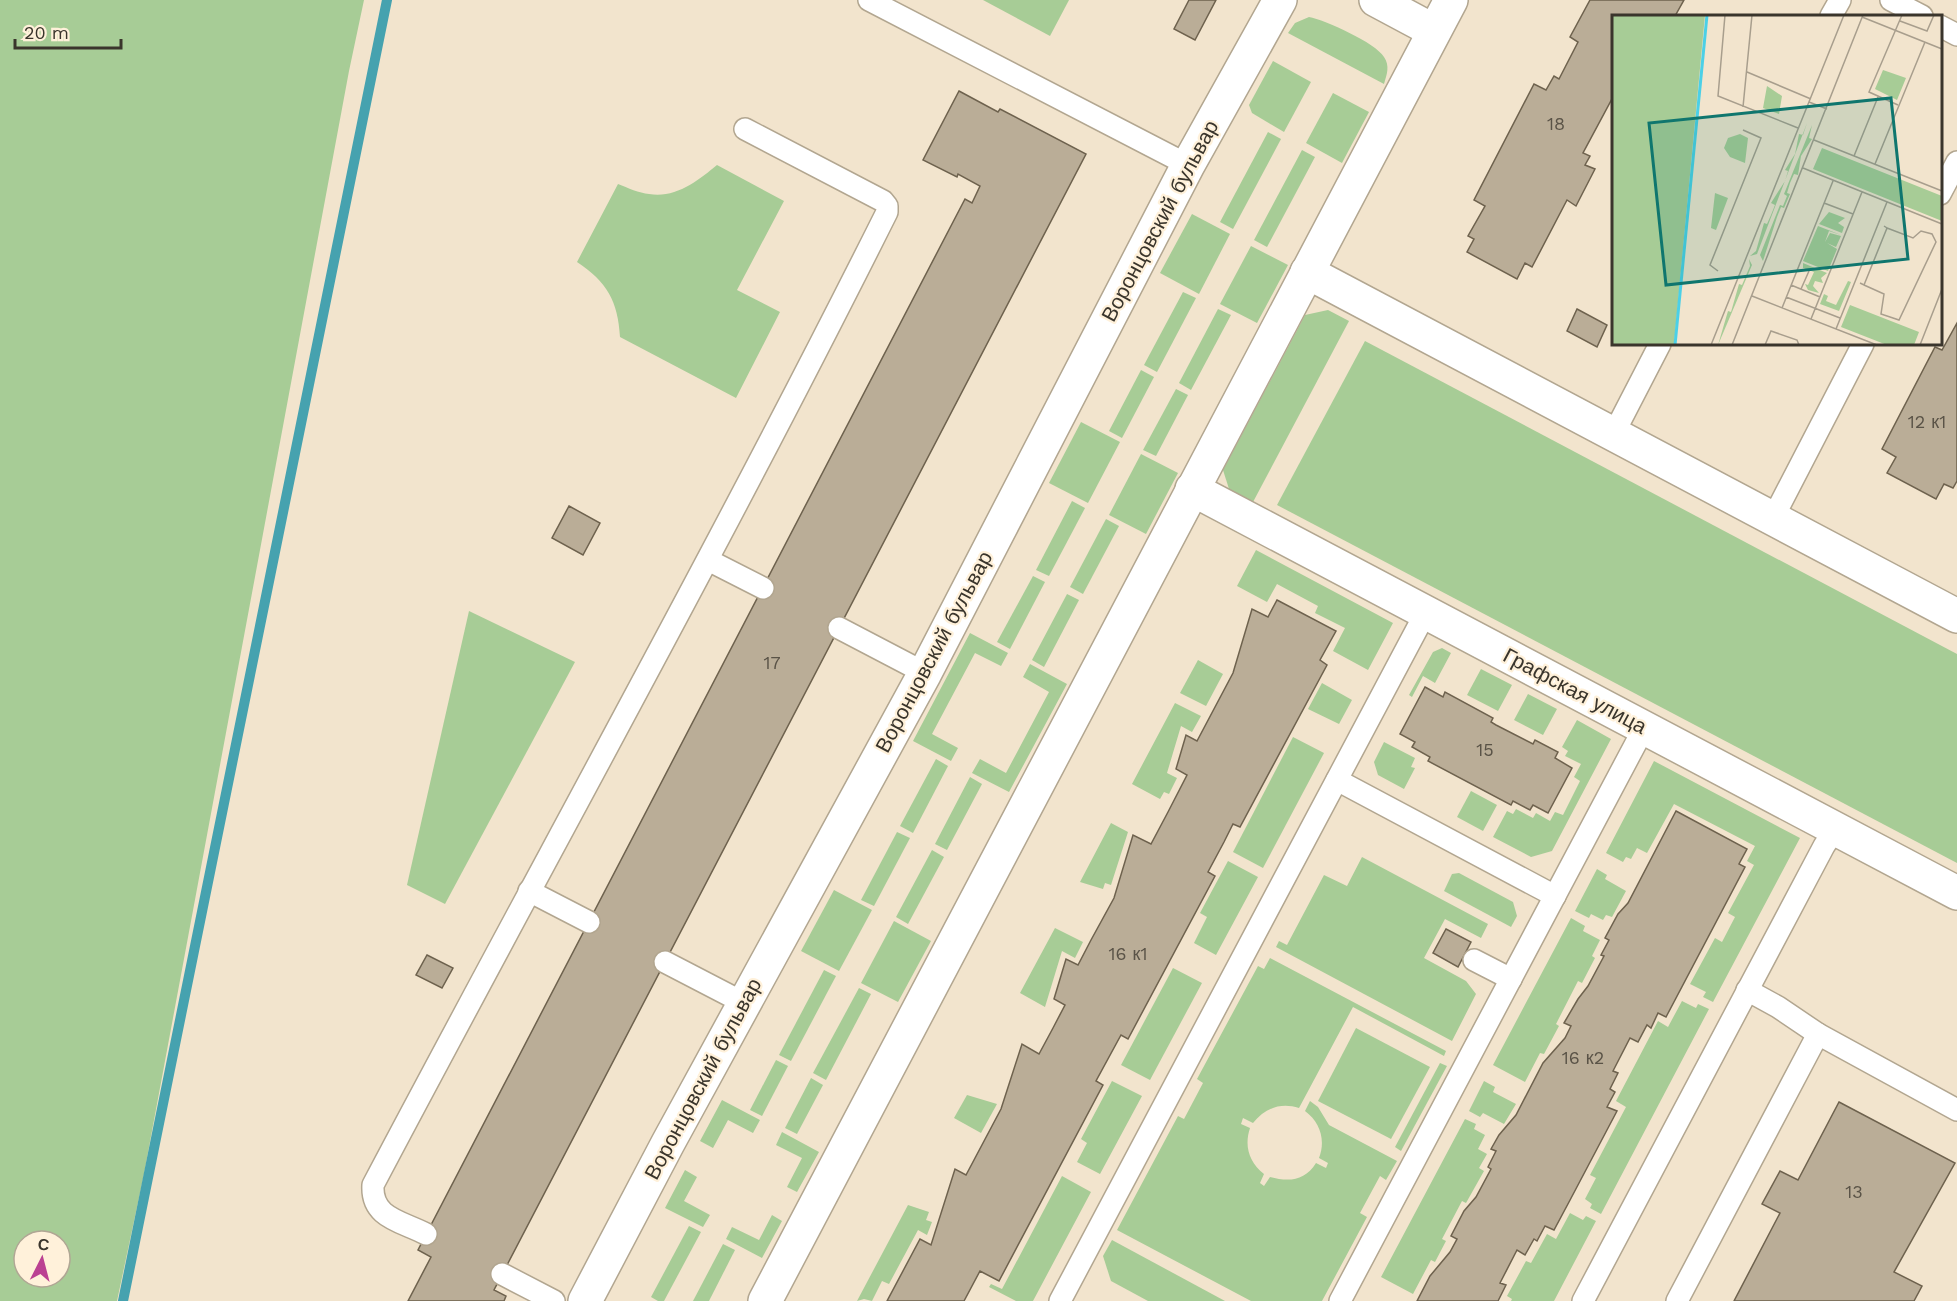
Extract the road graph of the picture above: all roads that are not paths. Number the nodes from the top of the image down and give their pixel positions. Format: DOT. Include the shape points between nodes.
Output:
graph roads {
  1 [pos="869,0"];
  2 [pos="1280,0"];
  3 [pos="1376,0"];
  4 [pos="1450,0"];
  5 [pos="1839,0"];
  6 [pos="1892,0"];
  7 [pos="1832,15"];
  8 [pos="1920,15"];
  9 [pos="1942,27"];
  10 [pos="1434,31"];
  11 [pos="1957,35"];
  12 [pos="745,129"];
  13 [pos="1957,162"];
  14 [pos="1188,165"];
  15 [pos="1942,192"];
  16 [pos="1307,272"];
  17 [pos="1659,345"];
  18 [pos="1862,345"];
  19 [pos="1614,433"];
  20 [pos="1192,489"];
  21 [pos="1773,518"];
  22 [pos="708,560"];
  23 [pos="763,588"];
  24 [pos="1426,612"];
  25 [pos="1957,616"];
  26 [pos="839,628"];
  27 [pos="925,673"];
  28 [pos="1644,728"];
  29 [pos="1337,780"];
  30 [pos="1835,829"];
  31 [pos="529,891"];
  32 [pos="1957,893"];
  33 [pos="1555,896"];
  34 [pos="589,922"];
  35 [pos="1474,960"];
  36 [pos="665,962"];
  37 [pos="1510,979"];
  38 [pos="1747,990"];
  39 [pos="744,1003"];
  40 [pos="1818,1034"];
  41 [pos="1957,1110"];
  42 [pos="426,1234"];
  43 [pos="502,1274"];
  44 [pos="554,1301"];
  45 [pos="585,1301"];
  46 [pos="765,1301"];
  47 [pos="1060,1301"];
  48 [pos="1340,1301"];
  49 [pos="1583,1301"];
  50 [pos="1677,1301"];
  1 -- 14 [label="lane"];
  2 -- 14 [label="street, Воронцовский бульвар"];
  3 -- 10 [label="street"];
  4 -- 10 [label="street"];
  5 -- 7 [label="lane"];
  6 -- 8 [label="lane"];
  9 -- 11 [label="lane"];
  10 -- 16 [label="street"];
  12 -- 22 [label="lane" via="883,201 887,212"];
  13 -- 15 [label="lane"];
  14 -- 27 [label="street, Воронцовский бульвар"];
  16 -- 19 [label="street"];
  16 -- 20 [label="street"];
  17 -- 19 [label="lane"];
  18 -- 21 [label="lane"];
  19 -- 21 [label="street"];
  20 -- 24 [label="street, Графская улица"];
  20 -- 46 [label="street"];
  21 -- 25 [label="street"];
  22 -- 23 [label="lane"];
  22 -- 31 [label="lane"];
  24 -- 28 [label="street, Графская улица"];
  24 -- 29 [label="lane"];
  26 -- 27 [label="lane"];
  27 -- 39 [label="street, Воронцовский бульвар"];
  28 -- 30 [label="street, Графская улица"];
  28 -- 33 [label="lane"];
  29 -- 33 [label="lane"];
  29 -- 47 [label="lane"];
  30 -- 32 [label="street, Графская улица"];
  30 -- 38 [label="lane"];
  31 -- 34 [label="lane"];
  31 -- 42 [label="lane" via="373,1185 372,1198 380,1212"];
  33 -- 37 [label="lane"];
  35 -- 37 [label="lane"];
  36 -- 39 [label="lane"];
  37 -- 48 [label="lane"];
  38 -- 40 [label="lane"];
  38 -- 49 [label="lane"];
  39 -- 45 [label="street, Воронцовский бульвар"];
  40 -- 41 [label="lane"];
  40 -- 50 [label="lane"];
  43 -- 44 [label="lane"];
}
